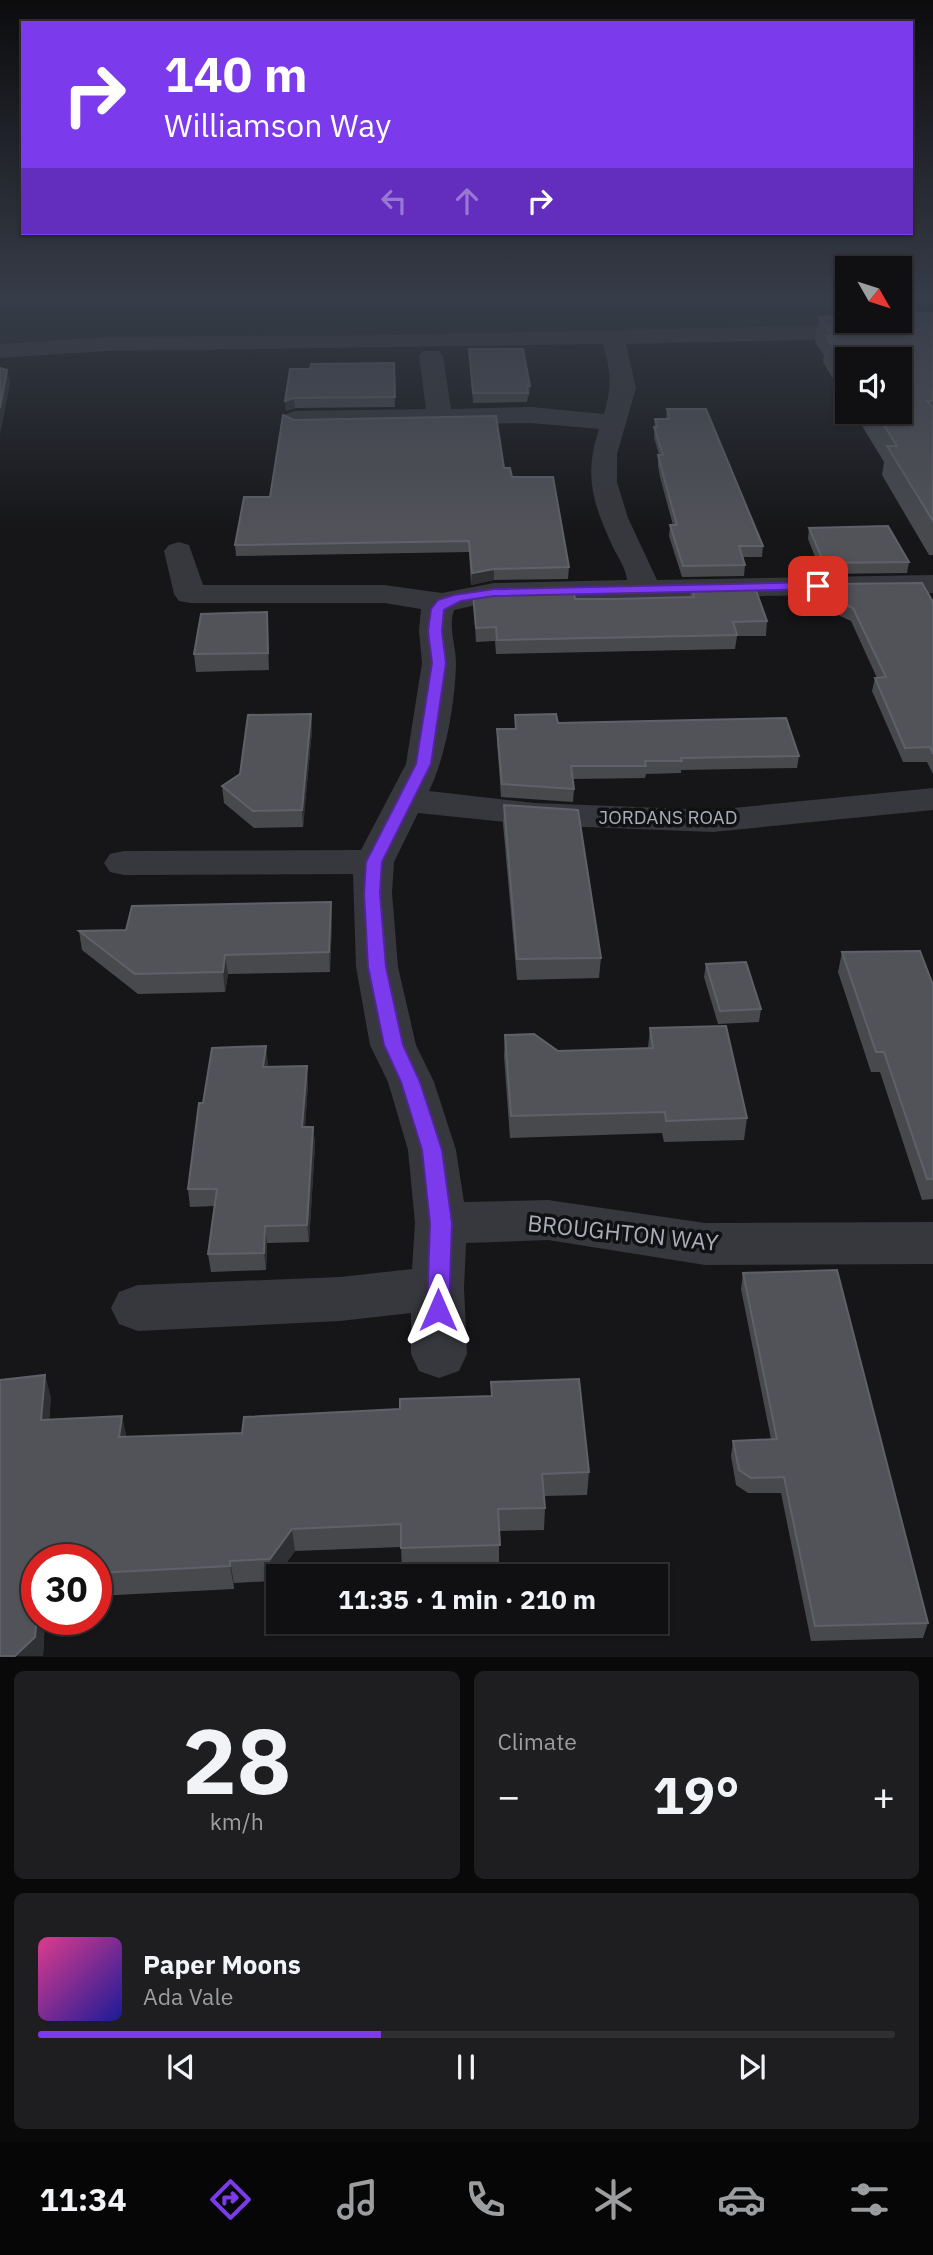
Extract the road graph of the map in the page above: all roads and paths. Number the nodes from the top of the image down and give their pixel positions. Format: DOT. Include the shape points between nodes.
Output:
graph roads {
  1 [pos="434,377"];
  2 [pos="623,377"];
  3 [pos="439,416"];
  4 [pos="295,419"];
  5 [pos="612,422"];
  6 [pos="179,551"];
  7 [pos="933,583"];
  8 [pos="642,589"];
  9 [pos="443,603"];
  10 [pos="404,800"];
  11 [pos="933,800"];
  12 [pos="374,862"];
  13 [pos="124,863"];
  14 [pos="441,1223"];
  15 [pos="932,1246"];
  16 [pos="437,1288"];
  17 [pos="138,1308"];
  18 [pos="439,1354"];
  1 -- 3 [label="street"];
  2 -- 5 [label="street" via="624,388"];
  3 -- 4 [label="street"];
  3 -- 5 [label="street" via="531,415"];
  5 -- 8 [label="street" via="603,482 614,518 642,576"];
  6 -- 9 [label="street" via="190,594 384,594"];
  7 -- 8 [label="street"];
  8 -- 9 [label="street" via="494,592"];
  9 -- 10 [label="street" via="435,614 439,663 424,764"];
  10 -- 11 [label="street, JORDANS ROAD" via="535,814 713,821"];
  10 -- 12 [label="street"];
  12 -- 13 [label="street"];
  12 -- 14 [label="street" via="377,967 393,1045 411,1082 432,1150"];
  14 -- 15 [label="street, BROUGHTON WAY" via="548,1220 705,1244"];
  14 -- 16 [label="street"];
  16 -- 17 [label="street" via="340,1298"];
  16 -- 18 [label="street"];
}
